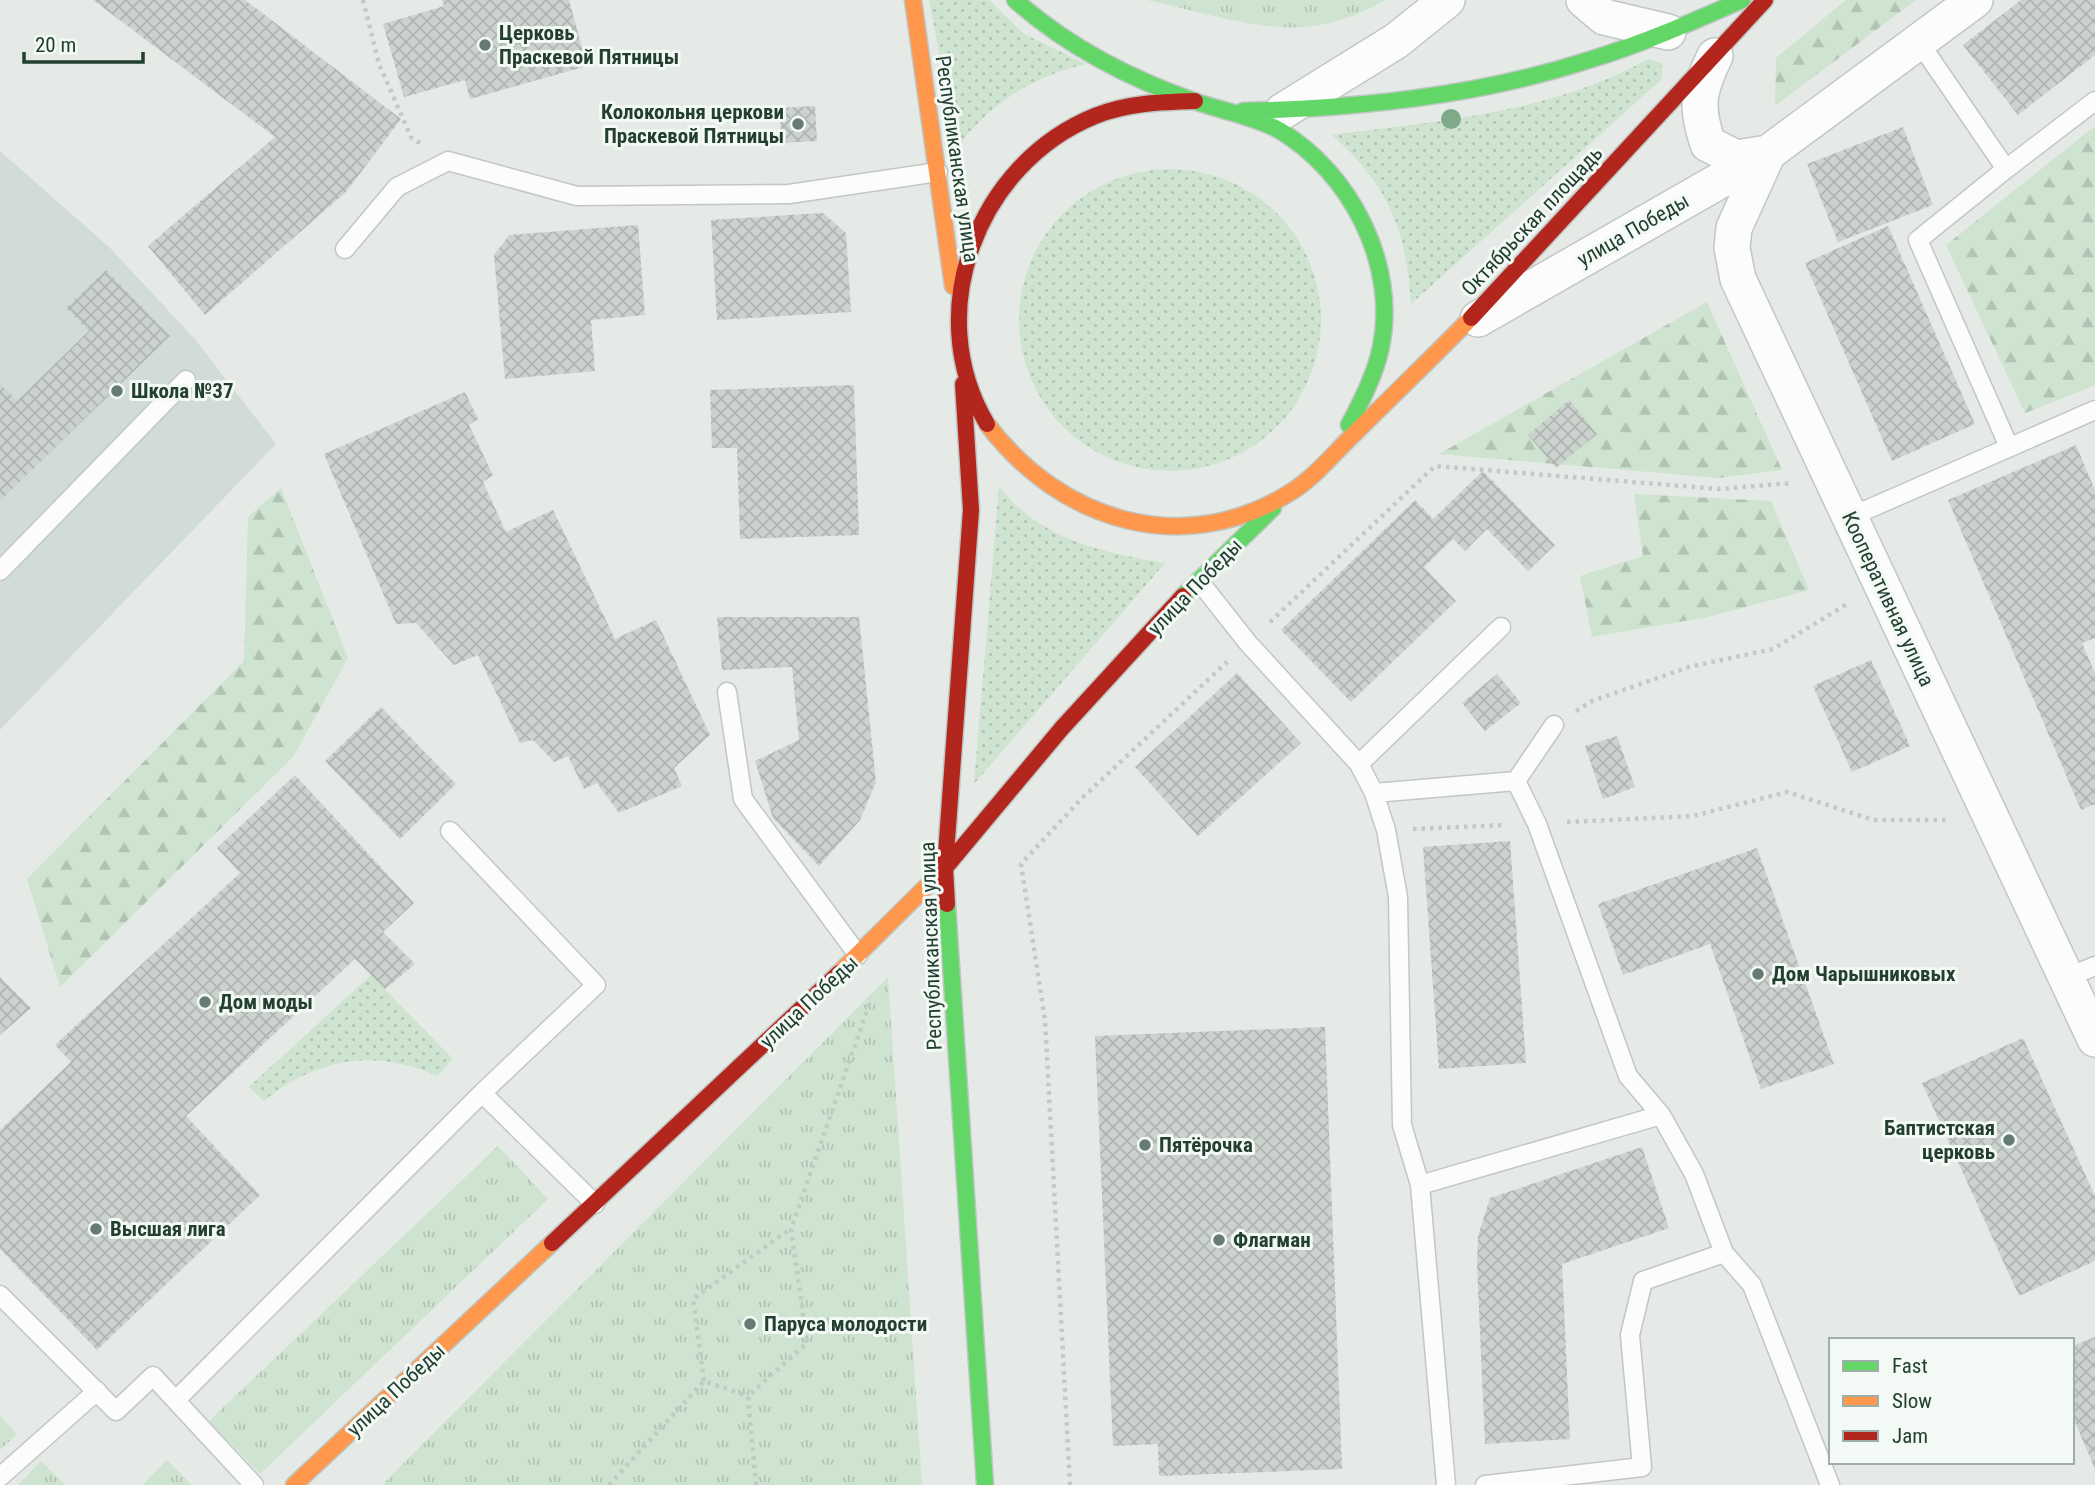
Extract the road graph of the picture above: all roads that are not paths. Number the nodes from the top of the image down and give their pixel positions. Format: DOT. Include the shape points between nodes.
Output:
graph roads {
  1 [pos="913,0"];
  2 [pos="1015,0"];
  3 [pos="1447,0"];
  4 [pos="1584,0"];
  5 [pos="1742,0"];
  6 [pos="1765,0"];
  7 [pos="1975,0"];
  8 [pos="1668,32"];
  9 [pos="1919,42"];
  10 [pos="1717,52"];
  11 [pos="1195,101"];
  12 [pos="2095,101"];
  13 [pos="1237,111"];
  14 [pos="1283,111"];
  15 [pos="1768,153"];
  16 [pos="2006,169"];
  17 [pos="938,172"];
  18 [pos="345,249"];
  19 [pos="958,323"];
  20 [pos="1462,328"];
  21 [pos="961,365"];
  22 [pos="186,380"];
  23 [pos="2095,410"];
  24 [pos="2009,447"];
  25 [pos="1322,464"];
  26 [pos="1294,489"];
  27 [pos="1850,517"];
  28 [pos="0,571"];
  29 [pos="1199,581"];
  30 [pos="1501,627"];
  31 [pos="727,692"];
  32 [pos="1553,725"];
  33 [pos="1359,764"];
  34 [pos="1516,780"];
  35 [pos="1374,793"];
  36 [pos="450,831"];
  37 [pos="945,868"];
  38 [pos="858,955"];
  39 [pos="2081,971"];
  40 [pos="2095,1039"];
  41 [pos="482,1093"];
  42 [pos="1661,1115"];
  43 [pos="1420,1185"];
  44 [pos="595,1204"];
  45 [pos="1724,1253"];
  46 [pos="0,1295"];
  47 [pos="97,1391"];
  48 [pos="176,1401"];
  49 [pos="1643,1476"];
  50 [pos="0,1477"];
  51 [pos="254,1485"];
  52 [pos="294,1485"];
  53 [pos="985,1485"];
  54 [pos="1446,1485"];
  55 [pos="1485,1485"];
  56 [pos="1830,1485"];
  1 -- 17 [label="main road, Республиканская улица"];
  2 -- 11 [label="main road, Октябрьская площадь" via="1040,23 1103,60"];
  3 -- 14 [label="street" via="1396,41"];
  4 -- 8 [label="street" via="1604,17"];
  5 -- 8 [label="main road, Октябрьская площадь"];
  6 -- 10 [label="main road, Октябрьская площадь"];
  7 -- 9 [label="street, улица Победы"];
  8 -- 14 [label="main road, Октябрьская площадь" via="1558,69 1500,81 1398,99"];
  9 -- 15 [label="street, улица Победы"];
  9 -- 16 [label="lane"];
  10 -- 15 [label="street, улица Победы" via="1701,85 1698,115 1708,144 1736,158"];
  10 -- 20 [label="main road, Октябрьская площадь"];
  11 -- 13 [label="main road, Октябрьская площадь"];
  11 -- 19 [label="main road, Октябрьская площадь" via="1145,103 1094,116 1047,141 1008,176 979,221 962,271"];
  12 -- 16 [label="lane"];
  13 -- 14 [label="main road, Октябрьская площадь"];
  13 -- 25 [label="main road, Октябрьская площадь" via="1281,132 1319,161 1350,198 1374,252 1382,288 1383,336 1371,379"];
  15 -- 20 [label="street, улица Победы"];
  15 -- 27 [label="street, Кооперативная улица" via="1734,228 1736,269"];
  16 -- 24 [label="lane" via="1918,240"];
  17 -- 18 [label="lane" via="789,194 577,196 448,161 397,187"];
  17 -- 19 [label="main road, Республиканская улица"];
  19 -- 21 [label="main road, Октябрьская площадь"];
  20 -- 25 [label="main road, Октябрьская площадь"];
  21 -- 26 [label="main road, Октябрьская площадь" via="980,409 1005,448 1037,480 1118,520 1164,527 1210,523 1253,510"];
  21 -- 37 [label="main road, Республиканская улица" via="971,510"];
  22 -- 28 [label="lane"];
  23 -- 24 [label="lane"];
  24 -- 27 [label="lane"];
  25 -- 26 [label="main road, Октябрьская площадь"];
  26 -- 29 [label="main road, улица Победы"];
  27 -- 39 [label="street, Кооперативная улица" via="1989,820"];
  29 -- 33 [label="lane" via="1248,643"];
  29 -- 37 [label="main road, улица Победы" via="1048,742"];
  30 -- 33 [label="lane"];
  31 -- 38 [label="lane" via="743,799"];
  32 -- 34 [label="lane"];
  33 -- 35 [label="lane"];
  34 -- 35 [label="lane"];
  34 -- 42 [label="lane" via="1537,824 1628,1076"];
  35 -- 43 [label="lane" via="1398,897 1402,1125"];
  36 -- 41 [label="lane" via="596,985"];
  37 -- 38 [label="main road, улица Победы"];
  37 -- 53 [label="main road, Республиканская улица"];
  38 -- 44 [label="main road, улица Победы"];
  39 -- 40 [label="street, Кооперативная улица"];
  41 -- 44 [label="lane"];
  41 -- 48 [label="lane"];
  42 -- 43 [label="lane"];
  42 -- 45 [label="lane" via="1694,1174"];
  43 -- 54 [label="lane"];
  44 -- 52 [label="main road, улица Победы"];
  45 -- 49 [label="lane" via="1643,1281 1630,1335"];
  45 -- 56 [label="lane" via="1752,1285"];
  46 -- 47 [label="lane"];
  47 -- 48 [label="lane" via="116,1411 153,1376"];
  47 -- 50 [label="lane"];
  48 -- 51 [label="lane"];
  49 -- 55 [label="lane"];
}
